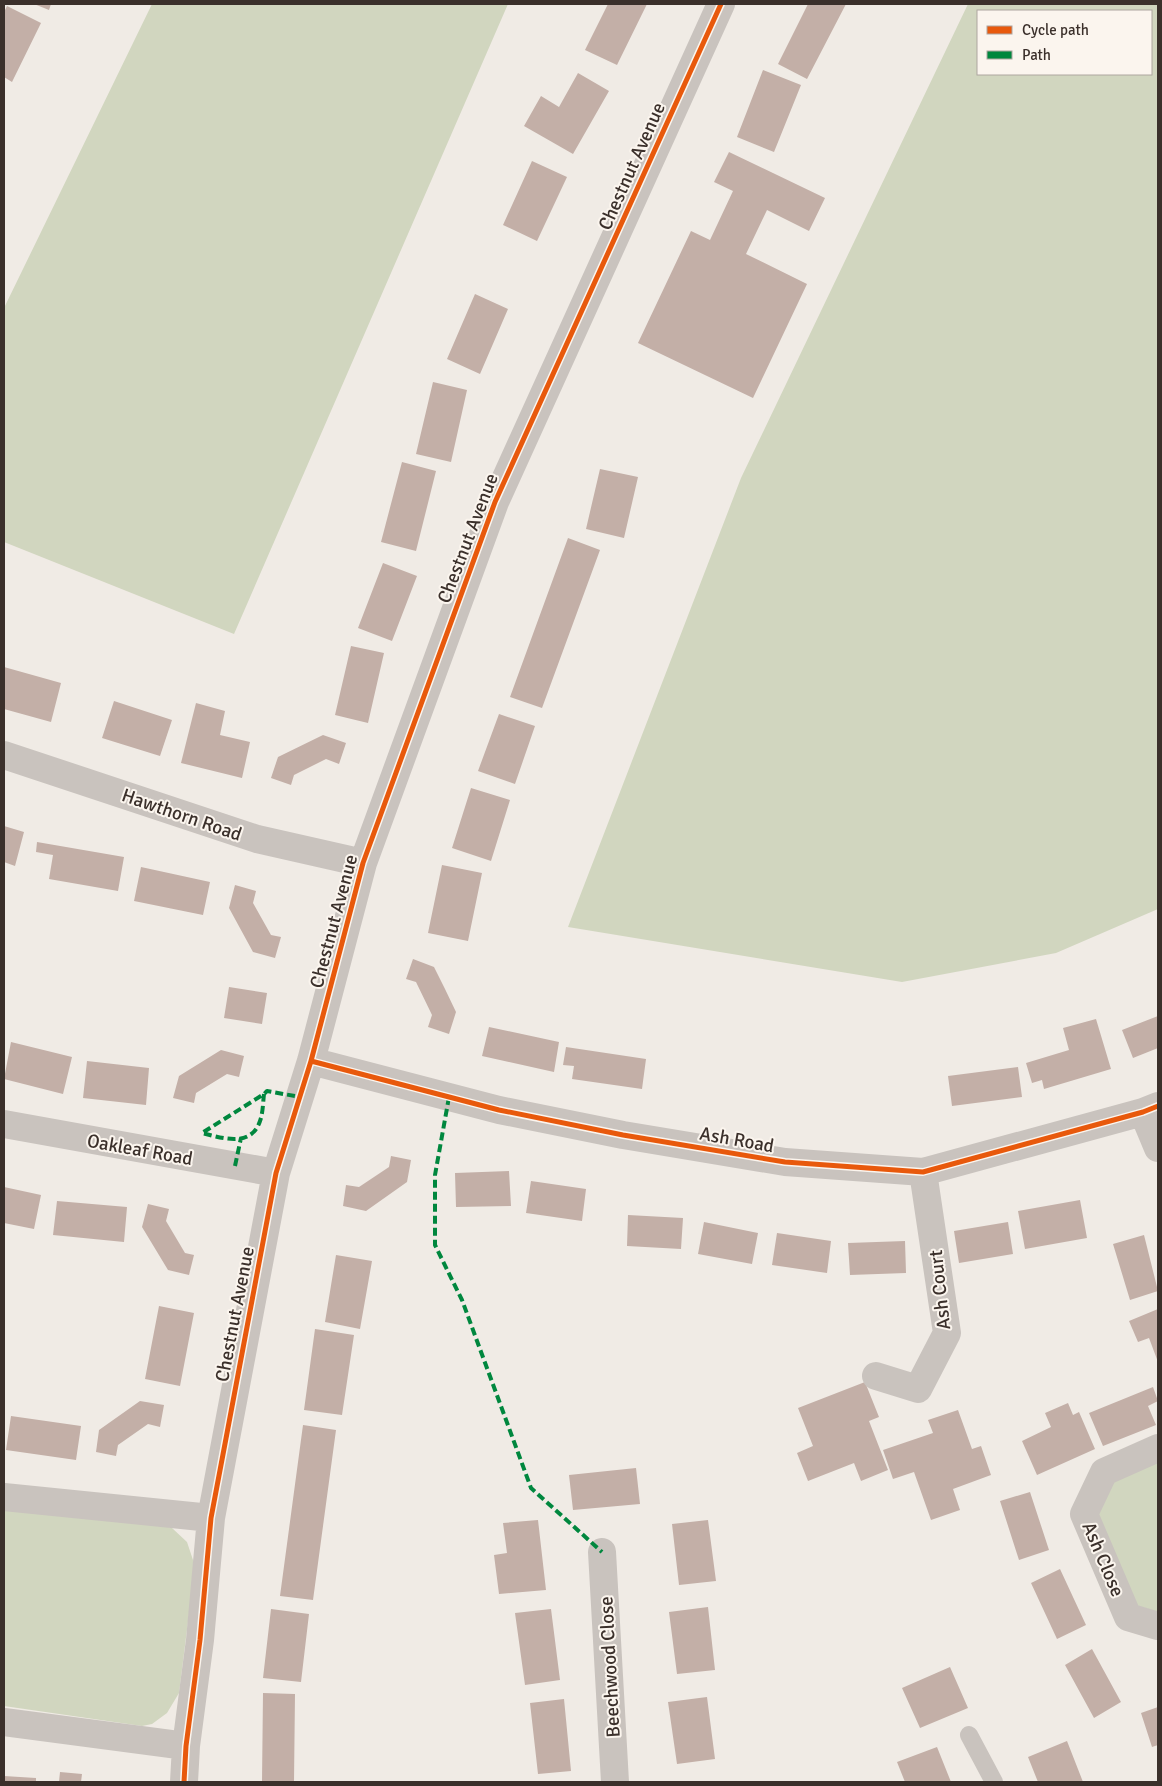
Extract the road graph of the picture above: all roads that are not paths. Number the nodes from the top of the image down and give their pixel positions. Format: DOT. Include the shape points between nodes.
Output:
graph roads {
  1 [pos="721,4"];
  2 [pos="4,755"];
  3 [pos="363,864"];
  4 [pos="311,1062"];
  5 [pos="1151,1109"];
  6 [pos="4,1124"];
  7 [pos="1158,1148"];
  8 [pos="923,1172"];
  9 [pos="276,1173"];
  10 [pos="876,1376"];
  11 [pos="1158,1448"];
  12 [pos="4,1497"];
  13 [pos="211,1518"];
  14 [pos="602,1552"];
  15 [pos="1158,1626"];
  16 [pos="4,1722"];
  17 [pos="969,1734"];
  18 [pos="186,1746"];
  19 [pos="184,1782"];
  20 [pos="615,1782"];
  21 [pos="994,1782"];
  1 -- 3 [label="street, Chestnut Avenue" via="495,502"];
  2 -- 3 [label="street, Hawthorn Road" via="257,839"];
  3 -- 4 [label="street, Chestnut Avenue"];
  4 -- 8 [label="street, Ash Road" via="499,1110 623,1135 785,1162"];
  4 -- 9 [label="street, Chestnut Avenue"];
  5 -- 7 [label="street"];
  5 -- 8 [label="street, Ash Road"];
  6 -- 9 [label="street, Oakleaf Road"];
  8 -- 10 [label="street, Ash Court" via="947,1333 918,1389"];
  9 -- 13 [label="street, Chestnut Avenue"];
  11 -- 15 [label="street, Ash Close" via="1104,1472 1084,1514 1128,1617"];
  12 -- 13 [label="street"];
  13 -- 18 [label="street, Chestnut Avenue"];
  14 -- 20 [label="street, Beechwood Close"];
  16 -- 18 [label="street"];
  17 -- 21 [label="lane"];
  18 -- 19 [label="street, Chestnut Avenue"];
}
